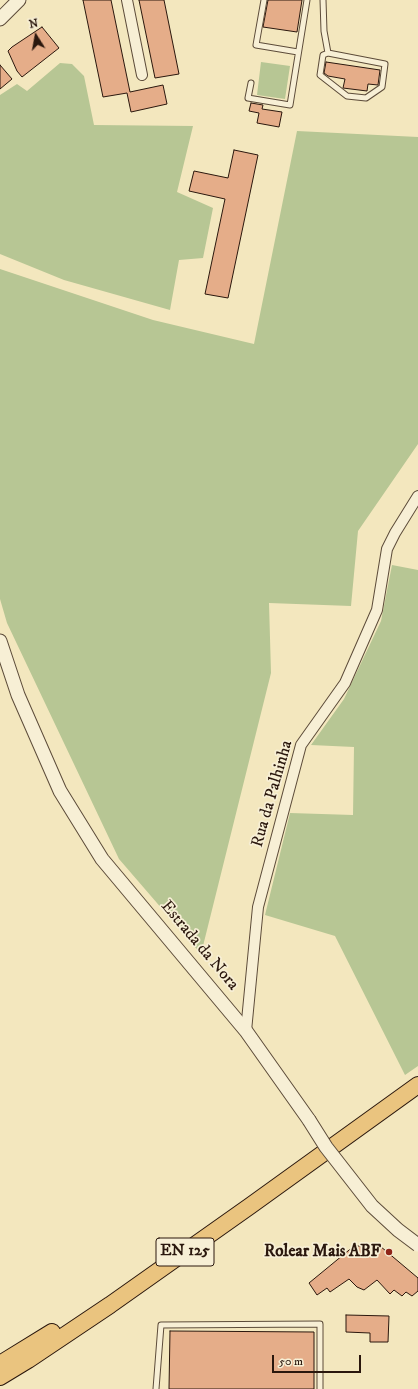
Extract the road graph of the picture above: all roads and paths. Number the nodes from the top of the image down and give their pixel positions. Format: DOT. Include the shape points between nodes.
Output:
graph roads {
  1 [pos="18,0"];
  2 [pos="127,0"];
  3 [pos="264,0"];
  4 [pos="307,0"];
  5 [pos="323,0"];
  6 [pos="0,19"];
  7 [pos="298,52"];
  8 [pos="328,53"];
  9 [pos="142,75"];
  10 [pos="251,83"];
  11 [pos="418,496"];
  12 [pos="0,641"];
  13 [pos="246,1031"];
  14 [pos="418,1085"];
  15 [pos="366,1122"];
  16 [pos="418,1245"];
  17 [pos="0,1364"];
  18 [pos="0,1377"];
  19 [pos="156,1389"];
  20 [pos="320,1389"];
  1 -- 6 [label="street"];
  2 -- 9 [label="street"];
  3 -- 7 [label="lane" via="256,45"];
  4 -- 7 [label="lane"];
  5 -- 8 [label="lane" via="324,32"];
  7 -- 10 [label="lane" via="290,105 248,98"];
  8 -- 8 [label="lane" via="385,64 382,87 366,98 347,96 320,75 323,55"];
  11 -- 13 [label="street, Rua da Palhinha" via="387,549 377,610 345,683 301,746 258,907"];
  12 -- 13 [label="street, Estrada da Nora" via="18,695 60,791 71,810 102,859"];
  13 -- 16 [label="street, Estrada da Nora, bridge" via="326,1147 372,1206"];
  14 -- 15 [label="main road, EN 125"];
  15 -- 17 [label="main road, EN 125" via="247,1199 68,1322"];
  15 -- 18 [label="main road, EN 125" via="110,1305"];
  19 -- 20 [label="lane" via="161,1325 320,1324"];
}
